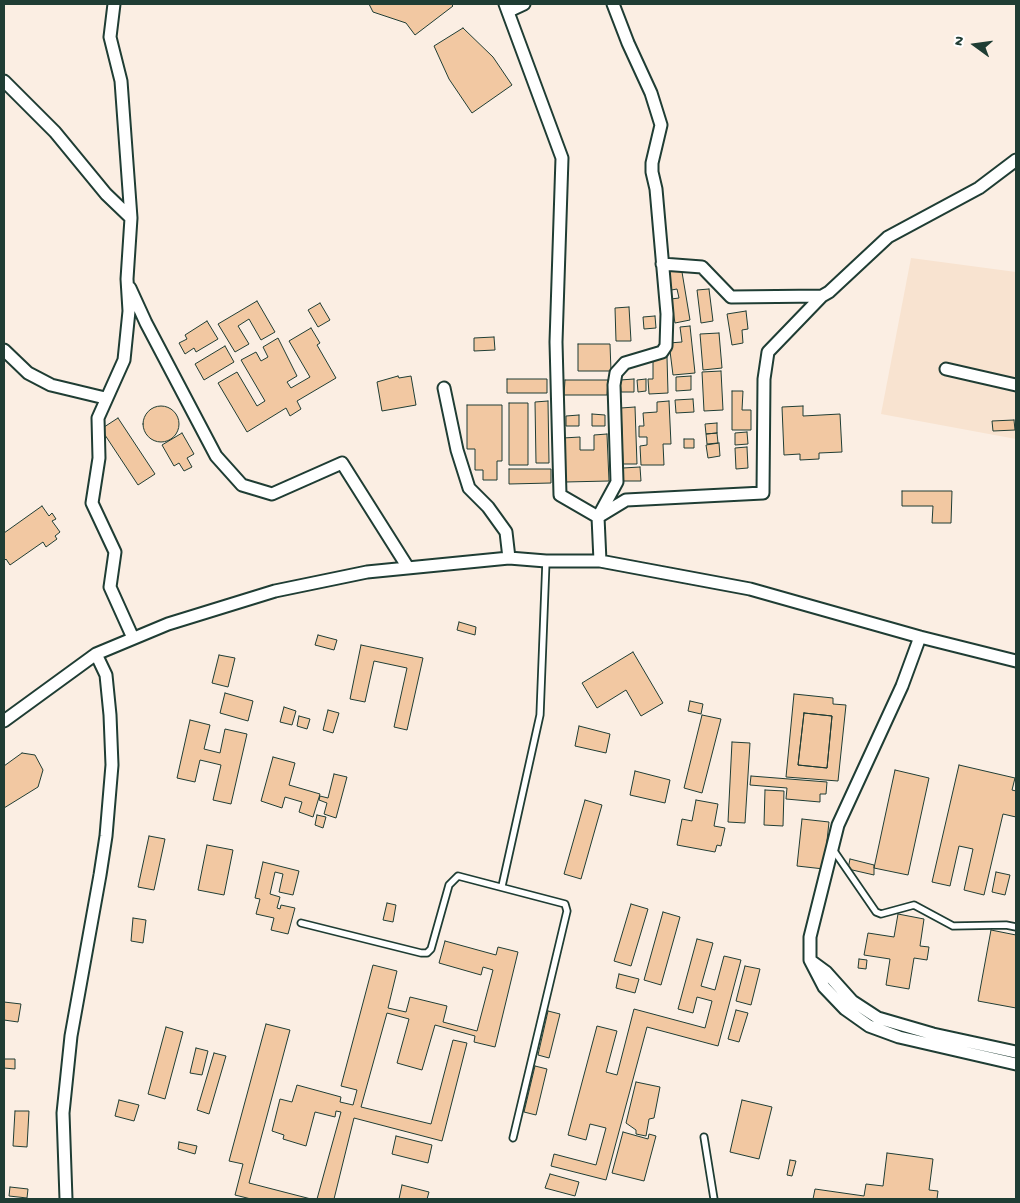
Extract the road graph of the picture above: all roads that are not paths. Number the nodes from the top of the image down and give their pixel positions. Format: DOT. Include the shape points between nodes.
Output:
graph roads {
  1 [pos="114,4"];
  2 [pos="524,4"];
  3 [pos="613,4"];
  4 [pos="507,7"];
  5 [pos="4,81"];
  6 [pos="1016,160"];
  7 [pos="131,218"];
  8 [pos="662,264"];
  9 [pos="126,279"];
  10 [pos="822,296"];
  11 [pos="4,350"];
  12 [pos="946,369"];
  13 [pos="1016,384"];
  14 [pos="444,388"];
  15 [pos="105,398"];
  16 [pos="598,517"];
  17 [pos="509,558"];
  18 [pos="546,561"];
  19 [pos="600,561"];
  20 [pos="407,566"];
  21 [pos="920,637"];
  22 [pos="133,638"];
  23 [pos="96,654"];
  24 [pos="1016,661"];
  25 [pos="4,721"];
  26 [pos="832,848"];
  27 [pos="502,886"];
  28 [pos="301,923"];
  29 [pos="1016,927"];
  30 [pos="810,960"];
  31 [pos="1016,1052"];
  32 [pos="1016,1064"];
  33 [pos="512,1138"];
  34 [pos="704,1138"];
  35 [pos="66,1199"];
  36 [pos="714,1199"];
  1 -- 7 [label="street" via="110,37 121,81"];
  2 -- 4 [label="street"];
  3 -- 8 [label="street" via="659,115 660,134 652,172"];
  4 -- 16 [label="street" via="562,158 556,342 560,494"];
  5 -- 7 [label="street" via="55,132 106,194"];
  6 -- 10 [label="street" via="979,188 888,237"];
  7 -- 9 [label="street"];
  8 -- 10 [label="street" via="702,268 731,297"];
  8 -- 16 [label="street" via="667,314 666,346 662,352 625,363 616,373 617,482"];
  9 -- 15 [label="street" via="129,311 124,360"];
  9 -- 20 [label="street" via="192,413 223,466 242,485 272,494 342,463"];
  10 -- 16 [label="street" via="768,352 764,379 763,493 626,500"];
  11 -- 15 [label="street" via="28,372 51,385"];
  12 -- 13 [label="street"];
  14 -- 17 [label="street" via="469,488 506,532"];
  15 -- 22 [label="street" via="98,418 98,458 92,503 115,552 110,587"];
  16 -- 19 [label="street"];
  17 -- 18 [label="street"];
  17 -- 20 [label="street"];
  18 -- 19 [label="street"];
  18 -- 27 [label="lane" via="540,715"];
  19 -- 21 [label="street" via="750,589"];
  20 -- 22 [label="street" via="275,591"];
  21 -- 24 [label="street"];
  21 -- 26 [label="street" via="902,686 838,825"];
  22 -- 23 [label="street"];
  23 -- 25 [label="street"];
  23 -- 35 [label="street" via="106,675 112,765 105,846 70,1036 63,1113"];
  26 -- 29 [label="lane" via="876,912 885,914 914,904 953,926"];
  26 -- 30 [label="street" via="810,936"];
  27 -- 28 [label="lane" via="458,876 453,879 427,953"];
  27 -- 33 [label="lane" via="561,903 567,908"];
  30 -- 31 [label="street" via="852,1000 878,1018"];
  30 -- 32 [label="street" via="824,988 870,1026 899,1037"];
  34 -- 36 [label="lane"];
}
